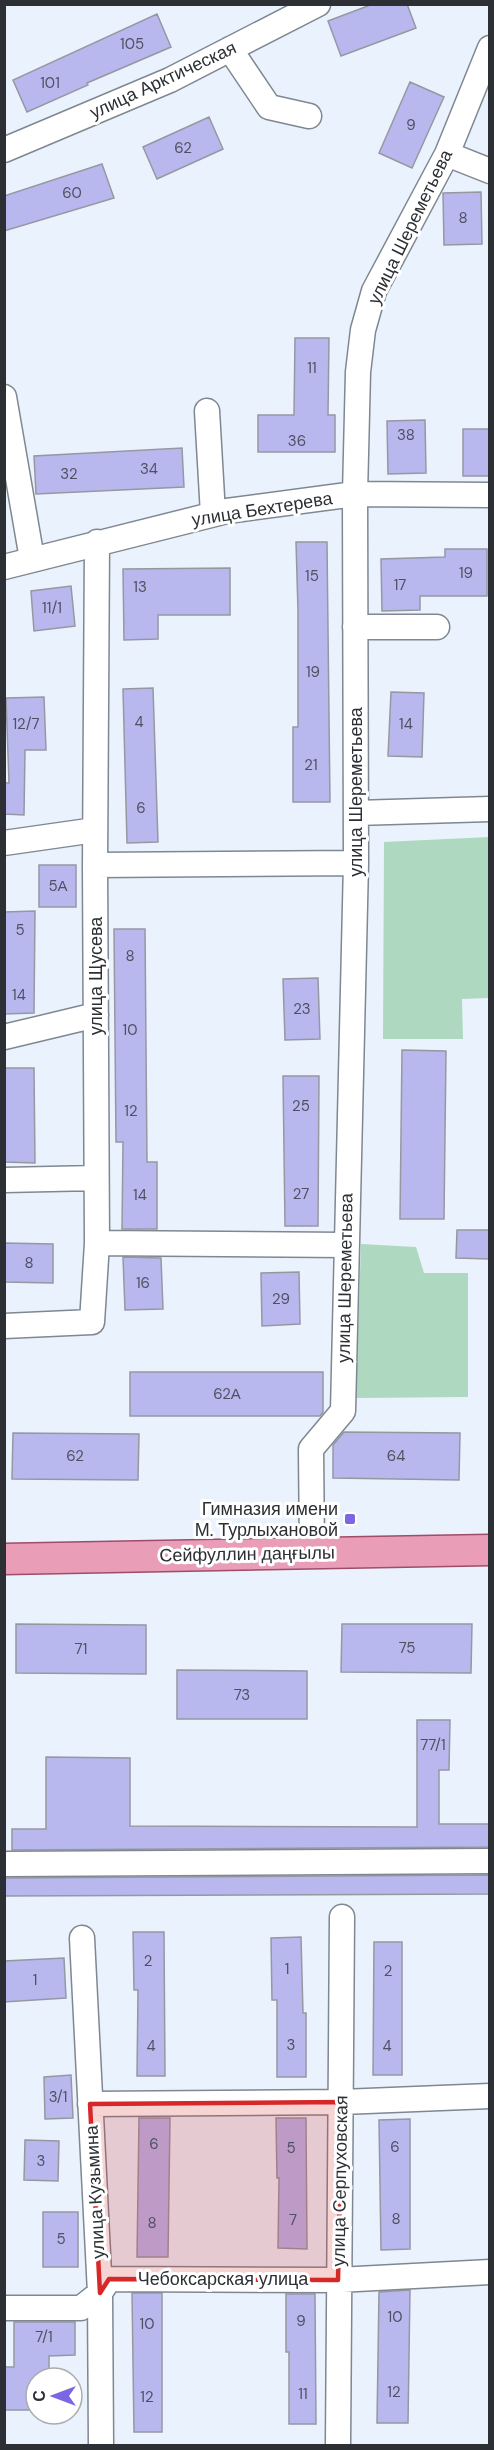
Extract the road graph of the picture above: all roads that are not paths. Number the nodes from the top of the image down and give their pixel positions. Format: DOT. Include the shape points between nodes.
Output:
graph roads {
  1 [pos="318,4"];
  2 [pos="489,48"];
  3 [pos="230,49"];
  4 [pos="309,116"];
  5 [pos="4,150"];
  6 [pos="447,154"];
  7 [pos="489,171"];
  8 [pos="4,397"];
  9 [pos="207,411"];
  10 [pos="355,494"];
  11 [pos="489,495"];
  12 [pos="213,514"];
  13 [pos="97,542"];
  14 [pos="33,559"];
  15 [pos="4,567"];
  16 [pos="355,627"];
  17 [pos="437,627"];
  18 [pos="489,809"];
  19 [pos="356,813"];
  20 [pos="96,830"];
  21 [pos="4,843"];
  22 [pos="356,862"];
  23 [pos="95,865"];
  24 [pos="96,1015"];
  25 [pos="4,1037"];
  26 [pos="96,1178"];
  27 [pos="4,1180"];
  28 [pos="97,1243"];
  29 [pos="345,1245"];
  30 [pos="4,1326"];
  31 [pos="489,1550"];
  32 [pos="312,1552"];
  33 [pos="4,1560"];
  34 [pos="489,1861"];
  35 [pos="4,1864"];
  36 [pos="342,1917"];
  37 [pos="82,1938"];
  38 [pos="489,2096"];
  39 [pos="342,2102"];
  40 [pos="90,2104"];
  41 [pos="489,2272"];
  42 [pos="338,2280"];
  43 [pos="100,2293"];
  44 [pos="4,2308"];
  45 [pos="101,2445"];
  46 [pos="338,2445"];
  1 -- 3 [label="street, улица Арктическая"];
  2 -- 6 [label="street, улица Шереметьева"];
  3 -- 4 [label="street" via="269,107"];
  3 -- 5 [label="street, улица Арктическая" via="170,80"];
  6 -- 7 [label="street"];
  6 -- 10 [label="street, улица Шереметьева" via="374,291 363,330"];
  8 -- 14 [label="street"];
  9 -- 12 [label="street"];
  10 -- 11 [label="street, улица Бехтерева"];
  10 -- 12 [label="street, улица Бехтерева"];
  10 -- 16 [label="street, улица Шереметьева"];
  12 -- 13 [label="street, улица Бехтерева"];
  13 -- 14 [label="street, улица Бехтерева"];
  13 -- 20 [label="street, улица Щусева"];
  14 -- 15 [label="street, улица Бехтерева"];
  16 -- 17 [label="street"];
  16 -- 19 [label="street, улица Шереметьева"];
  18 -- 19 [label="street"];
  19 -- 22 [label="street, улица Шереметьева"];
  20 -- 21 [label="street"];
  20 -- 23 [label="street, улица Щусева"];
  22 -- 23 [label="street"];
  22 -- 29 [label="street, улица Шереметьева"];
  23 -- 24 [label="street, улица Щусева"];
  24 -- 25 [label="street"];
  24 -- 26 [label="street, улица Щусева"];
  26 -- 27 [label="street"];
  26 -- 28 [label="street, улица Щусева"];
  28 -- 29 [label="street"];
  28 -- 30 [label="street, улица Щусева" via="92,1322"];
  29 -- 32 [label="street, улица Шереметьева" via="343,1411 311,1449"];
  31 -- 32 [label="main road, Сейфуллин даңғылы"];
  32 -- 33 [label="main road, Сейфуллин даңғылы"];
  34 -- 35 [label="street"];
  36 -- 39 [label="street, улица Серпуховская"];
  37 -- 40 [label="street, улица Кузьмина"];
  38 -- 39 [label="street"];
  39 -- 40 [label="street"];
  39 -- 42 [label="street, улица Серпуховская"];
  40 -- 43 [label="street, улица Кузьмина"];
  41 -- 42 [label="street, Чебоксарская улица"];
  42 -- 43 [label="street, Чебоксарская улица" via="109,2279"];
  42 -- 46 [label="street, улица Серпуховская"];
  43 -- 44 [label="street, Чебоксарская улица" via="81,2308"];
  43 -- 45 [label="street, улица Кузьмина"];
}
